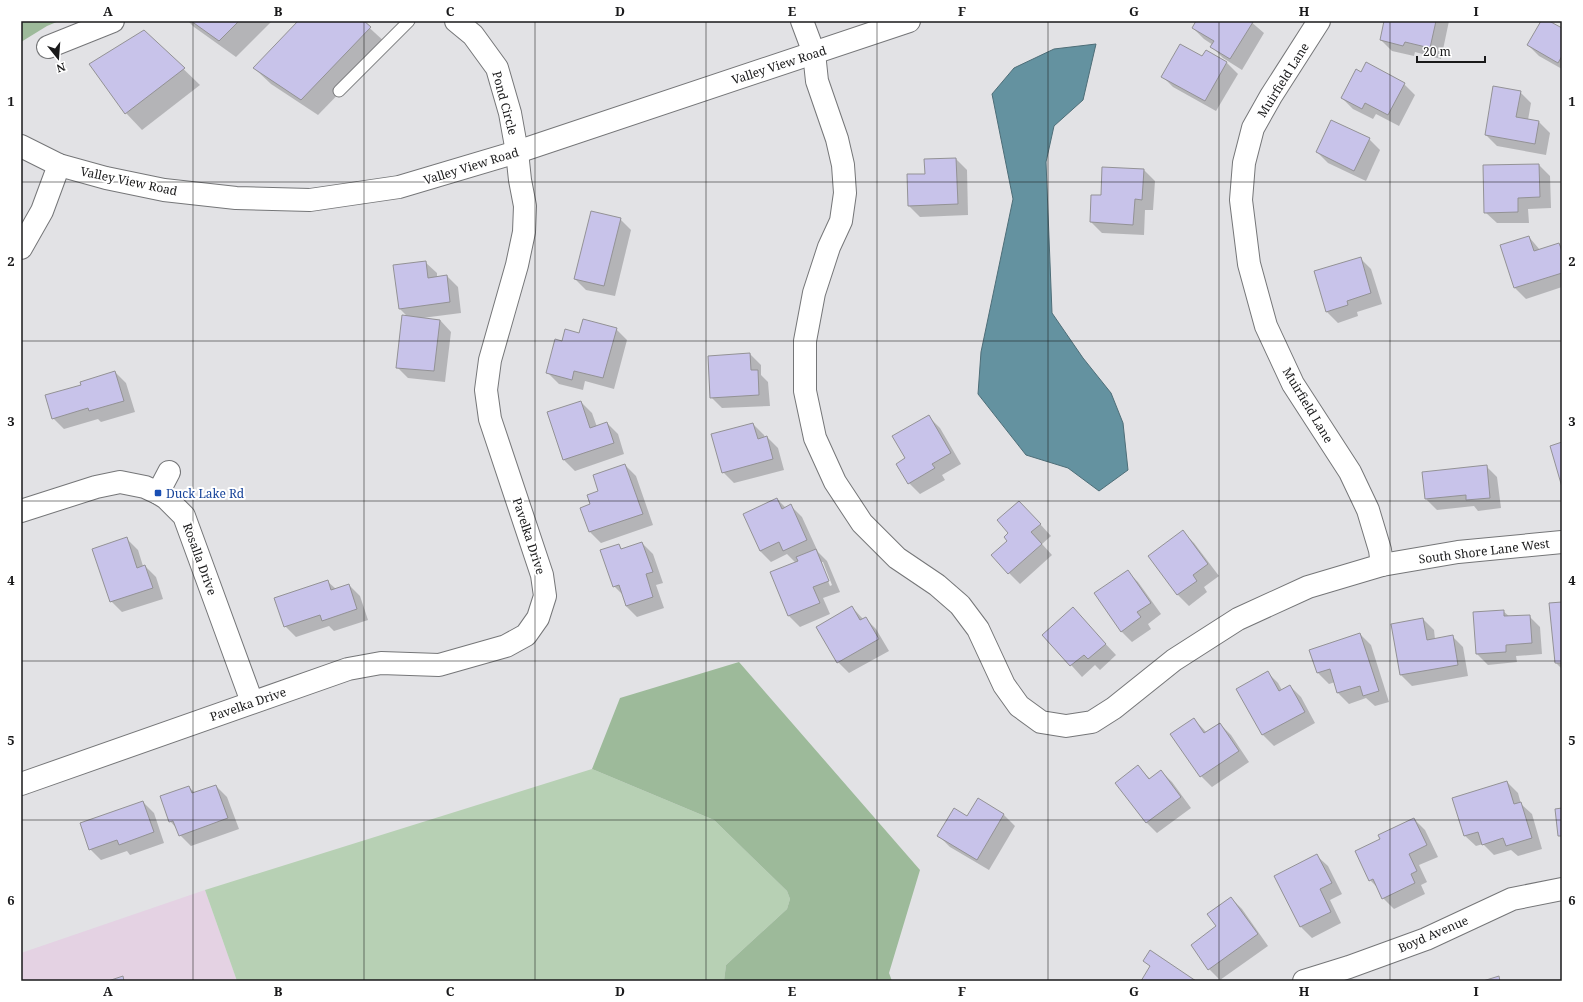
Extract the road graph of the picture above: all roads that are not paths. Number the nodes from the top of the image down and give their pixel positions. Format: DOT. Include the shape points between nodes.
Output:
graph roads {
  1 [pos="113,21"];
  2 [pos="409,21"];
  3 [pos="456,21"];
  4 [pos="802,21"];
  5 [pos="909,21"];
  6 [pos="1319,21"];
  7 [pos="48,47"];
  8 [pos="814,53"];
  9 [pos="339,91"];
  10 [pos="21,146"];
  11 [pos="518,152"];
  12 [pos="59,165"];
  13 [pos="21,248"];
  14 [pos="169,472"];
  15 [pos="158,493"];
  16 [pos="21,510"];
  17 [pos="1562,542"];
  18 [pos="1382,565"];
  19 [pos="252,702"];
  20 [pos="21,784"];
  21 [pos="1562,889"];
  22 [pos="1304,981"];
  1 -- 7 [label="street"];
  2 -- 9 [label="lane"];
  3 -- 11 [label="street, Pond Circle" via="473,35 497,68"];
  4 -- 8 [label="street, South Shore Lane West"];
  5 -- 8 [label="street, Valley View Road"];
  6 -- 18 [label="street, Muirfield Lane" via="1253,128 1244,163 1241,200 1249,264 1266,326 1293,384 1350,472 1368,510"];
  8 -- 11 [label="street, Valley View Road"];
  8 -- 18 [label="street, South Shore Lane West" via="817,81 843,165 845,193 841,221 829,247 814,293 805,341 805,391 815,438 835,482 862,523 897,558 937,585 960,605 978,629 1004,685 1019,706 1041,722 1066,726 1092,722 1114,708 1174,660 1238,619 1308,587"];
  10 -- 12 [label="street, Valley View Road"];
  11 -- 12 [label="street, Valley View Road" via="399,187 310,200 236,198 164,190"];
  11 -- 19 [label="street, Pavelka Drive" via="525,206 524,232 518,266 490,360 486,390 490,419 542,575 545,596 538,618 526,635 506,646 463,659 439,665 381,663 348,668"];
  12 -- 13 [label="street" via="42,211"];
  14 -- 15 [label="street"];
  15 -- 16 [label="street, Rosalla Drive" via="145,487 120,482"];
  15 -- 19 [label="street, Rosalla Drive" via="184,516"];
  17 -- 18 [label="street, South Shore Lane West" via="1458,552"];
  19 -- 20 [label="street, Pavelka Drive"];
  21 -- 22 [label="street, Boyd Avenue" via="1512,899 1426,939"];
}
